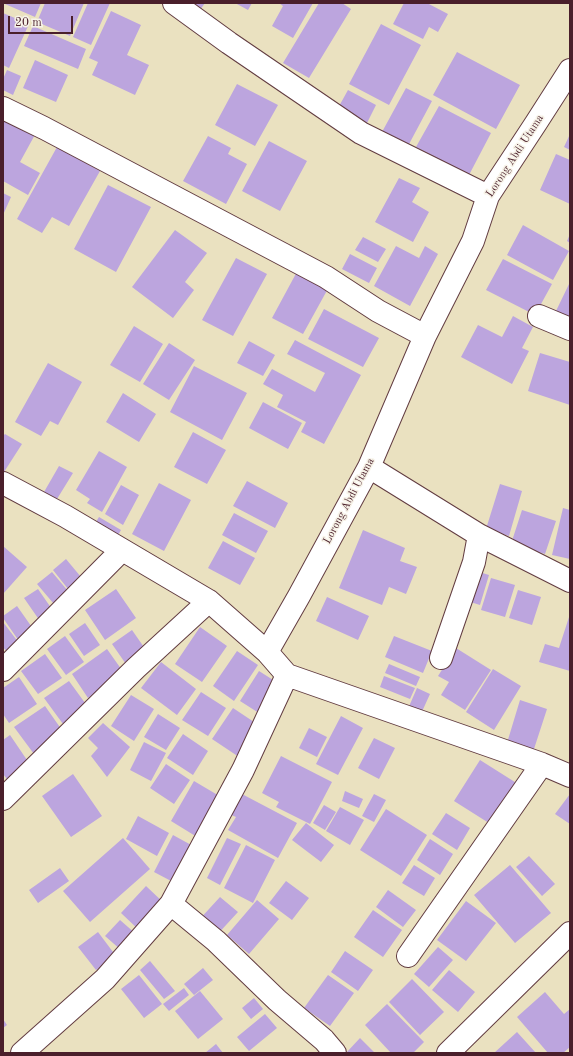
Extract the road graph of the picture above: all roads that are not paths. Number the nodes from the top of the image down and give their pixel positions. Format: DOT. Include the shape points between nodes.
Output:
graph roads {
  1 [pos="174,3"];
  2 [pos="570,70"];
  3 [pos="3,108"];
  4 [pos="488,196"];
  5 [pos="539,316"];
  6 [pos="570,328"];
  7 [pos="424,336"];
  8 [pos="369,467"];
  9 [pos="3,483"];
  10 [pos="480,535"];
  11 [pos="122,550"];
  12 [pos="570,581"];
  13 [pos="209,601"];
  14 [pos="267,652"];
  15 [pos="441,658"];
  16 [pos="3,670"];
  17 [pos="287,675"];
  18 [pos="542,764"];
  19 [pos="570,776"];
  20 [pos="3,799"];
  21 [pos="171,904"];
  22 [pos="570,933"];
  23 [pos="408,956"];
  24 [pos="323,1049"];
  25 [pos="22,1053"];
  26 [pos="448,1053"];
  1 -- 4 [label="street" via="361,133"];
  2 -- 4 [label="street, Lorong Abdi Utama"];
  3 -- 7 [label="street" via="326,277 378,311"];
  4 -- 7 [label="street, Lorong Abdi Utama" via="473,241"];
  5 -- 6 [label="street"];
  7 -- 8 [label="street, Lorong Abdi Utama"];
  8 -- 10 [label="street"];
  8 -- 14 [label="street, Lorong Abdi Utama"];
  9 -- 11 [label="street"];
  10 -- 12 [label="street"];
  10 -- 15 [label="street" via="474,562"];
  11 -- 13 [label="street"];
  11 -- 16 [label="street"];
  13 -- 14 [label="street"];
  13 -- 20 [label="street" via="136,668"];
  14 -- 17 [label="street"];
  17 -- 18 [label="street"];
  17 -- 21 [label="street" via="243,770"];
  18 -- 19 [label="street"];
  18 -- 23 [label="street"];
  21 -- 24 [label="street" via="216,941"];
  21 -- 25 [label="street" via="105,979"];
  22 -- 26 [label="street"];
}
